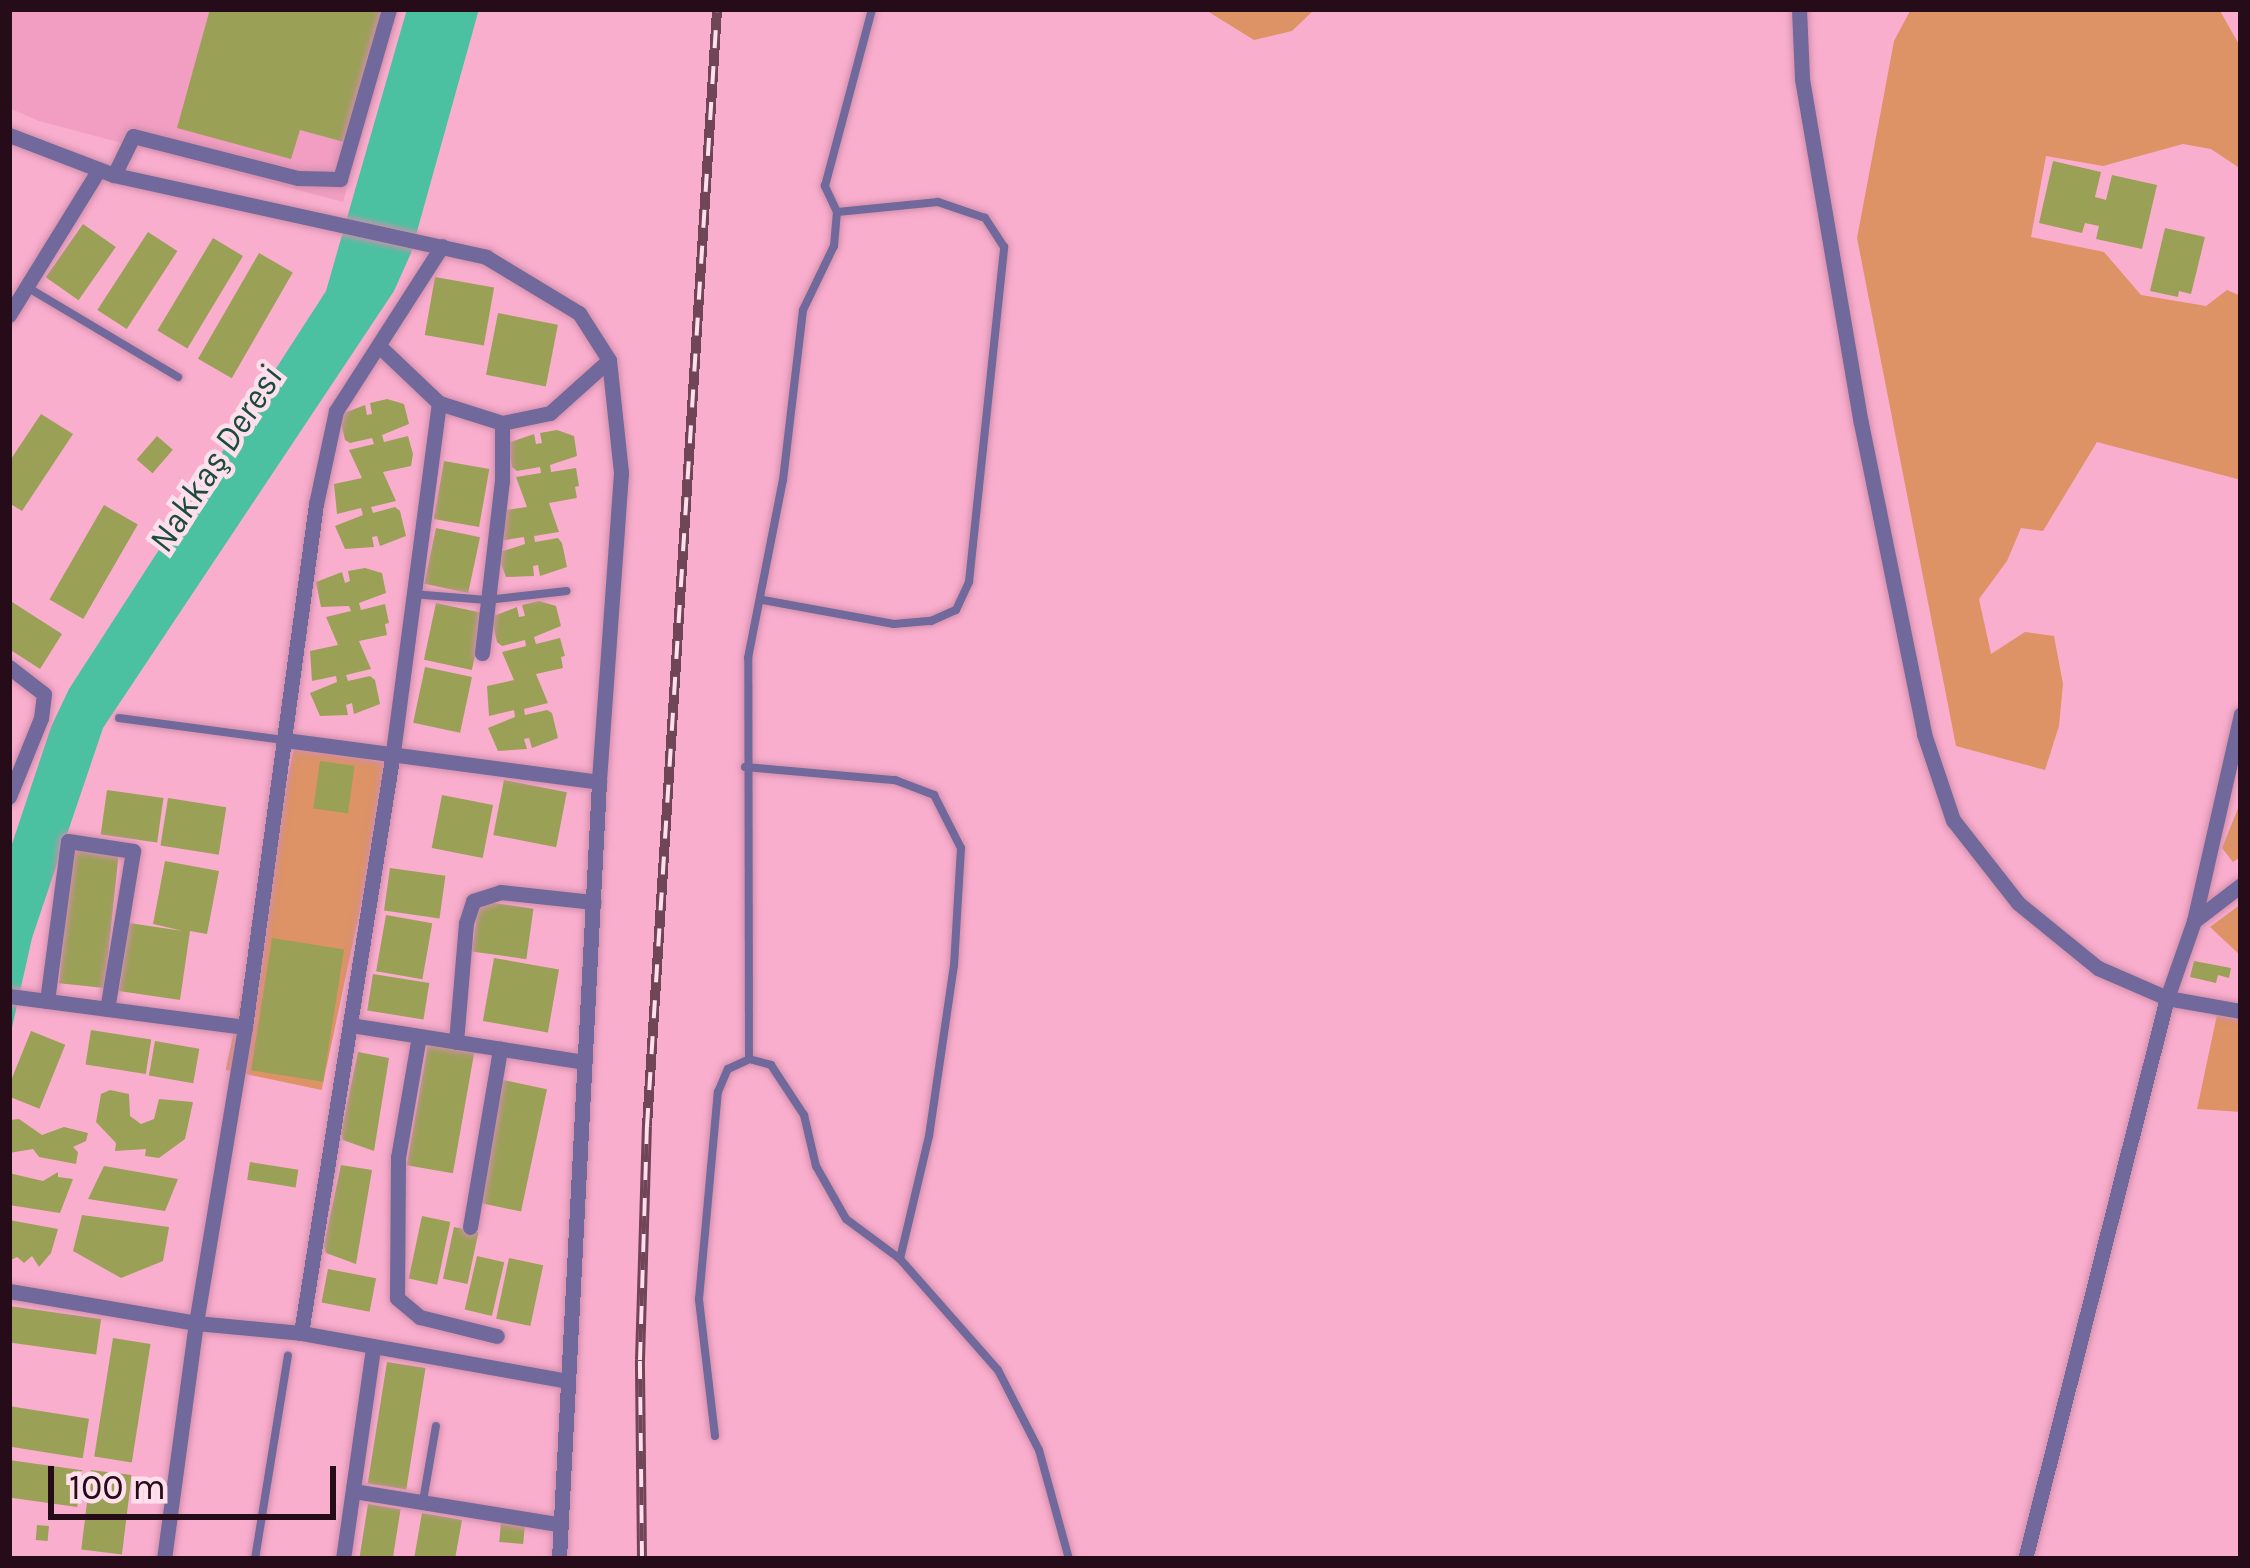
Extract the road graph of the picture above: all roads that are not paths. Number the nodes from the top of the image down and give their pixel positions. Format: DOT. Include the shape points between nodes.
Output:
graph roads {
  1 [pos="389,9"];
  2 [pos="872,9"];
  3 [pos="1798,9"];
  4 [pos="9,135"];
  5 [pos="106,173"];
  6 [pos="837,212"];
  7 [pos="442,246"];
  8 [pos="27,287"];
  9 [pos="9,315"];
  10 [pos="380,346"];
  11 [pos="609,360"];
  12 [pos="178,376"];
  13 [pos="439,404"];
  14 [pos="502,423"];
  15 [pos="566,591"];
  16 [pos="412,594"];
  17 [pos="487,600"];
  18 [pos="763,600"];
  19 [pos="482,653"];
  20 [pos="9,667"];
  21 [pos="2241,714"];
  22 [pos="119,718"];
  23 [pos="284,740"];
  24 [pos="393,752"];
  25 [pos="745,767"];
  26 [pos="599,782"];
  27 [pos="9,797"];
  28 [pos="2241,885"];
  29 [pos="593,902"];
  30 [pos="2194,921"];
  31 [pos="9,996"];
  32 [pos="2167,998"];
  33 [pos="38,1001"];
  34 [pos="107,1009"];
  35 [pos="2241,1011"];
  36 [pos="351,1025"];
  37 [pos="245,1027"];
  38 [pos="419,1036"];
  39 [pos="456,1042"];
  40 [pos="500,1049"];
  41 [pos="749,1059"];
  42 [pos="584,1062"];
  43 [pos="470,1227"];
  44 [pos="900,1259"];
  45 [pos="9,1291"];
  46 [pos="196,1323"];
  47 [pos="301,1333"];
  48 [pos="497,1336"];
  49 [pos="374,1347"];
  50 [pos="288,1356"];
  51 [pos="567,1381"];
  52 [pos="436,1426"];
  53 [pos="715,1436"];
  54 [pos="354,1491"];
  55 [pos="423,1502"];
  56 [pos="558,1524"];
  57 [pos="164,1559"];
  58 [pos="255,1559"];
  59 [pos="344,1559"];
  60 [pos="560,1559"];
  61 [pos="1069,1559"];
  62 [pos="2025,1559"];
  1 -- 5 [label="street" via="340,179 298,178 133,136"];
  2 -- 6 [label="lane" via="825,186"];
  3 -- 32 [label="street" via="1802,79 1861,423 1924,734 1953,820 2018,903 2098,968"];
  4 -- 5 [label="street"];
  5 -- 7 [label="street"];
  5 -- 8 [label="street"];
  6 -- 18 [label="lane" via="834,246 803,310"];
  6 -- 18 [label="lane" via="938,202 985,218 1004,247 969,582 956,610 894,624"];
  7 -- 10 [label="street"];
  7 -- 11 [label="street" via="487,256 532,280 578,313"];
  8 -- 9 [label="street"];
  8 -- 12 [label="lane"];
  10 -- 13 [label="street"];
  10 -- 23 [label="street" via="336,412"];
  11 -- 14 [label="street" via="550,413"];
  11 -- 26 [label="street" via="621,473"];
  13 -- 14 [label="street"];
  13 -- 16 [label="street"];
  14 -- 17 [label="street"];
  15 -- 17 [label="lane"];
  16 -- 17 [label="lane"];
  16 -- 24 [label="street"];
  17 -- 19 [label="street"];
  18 -- 25 [label="lane" via="748,658"];
  20 -- 27 [label="street" via="44,694"];
  21 -- 30 [label="street"];
  22 -- 23 [label="lane"];
  23 -- 24 [label="street"];
  23 -- 37 [label="street"];
  24 -- 26 [label="street"];
  24 -- 36 [label="street"];
  25 -- 41 [label="lane"];
  25 -- 44 [label="lane" via="895,780 934,794 961,848 932,1115"];
  26 -- 29 [label="street"];
  28 -- 30 [label="street"];
  29 -- 39 [label="street" via="501,892 473,901"];
  29 -- 42 [label="street"];
  30 -- 32 [label="street"];
  31 -- 33 [label="street"];
  32 -- 35 [label="street"];
  32 -- 62 [label="street"];
  33 -- 34 [label="street"];
  33 -- 34 [label="street" via="68,841 133,851"];
  34 -- 37 [label="street"];
  36 -- 38 [label="street"];
  36 -- 47 [label="street"];
  37 -- 46 [label="street"];
  38 -- 39 [label="street"];
  38 -- 48 [label="street" via="398,1157 397,1298 420,1317"];
  39 -- 40 [label="street"];
  40 -- 42 [label="street"];
  40 -- 43 [label="street"];
  41 -- 44 [label="lane" via="771,1065 803,1114 816,1166 846,1219"];
  41 -- 53 [label="lane" via="728,1069 718,1092 699,1299"];
  42 -- 51 [label="street"];
  44 -- 61 [label="lane" via="998,1370 1039,1450"];
  45 -- 46 [label="street"];
  46 -- 47 [label="street"];
  46 -- 57 [label="street"];
  47 -- 49 [label="street"];
  49 -- 51 [label="street"];
  49 -- 54 [label="street"];
  50 -- 58 [label="lane"];
  51 -- 56 [label="street"];
  52 -- 55 [label="lane"];
  54 -- 55 [label="street"];
  54 -- 59 [label="street"];
  55 -- 56 [label="street"];
  56 -- 60 [label="street"];
}
